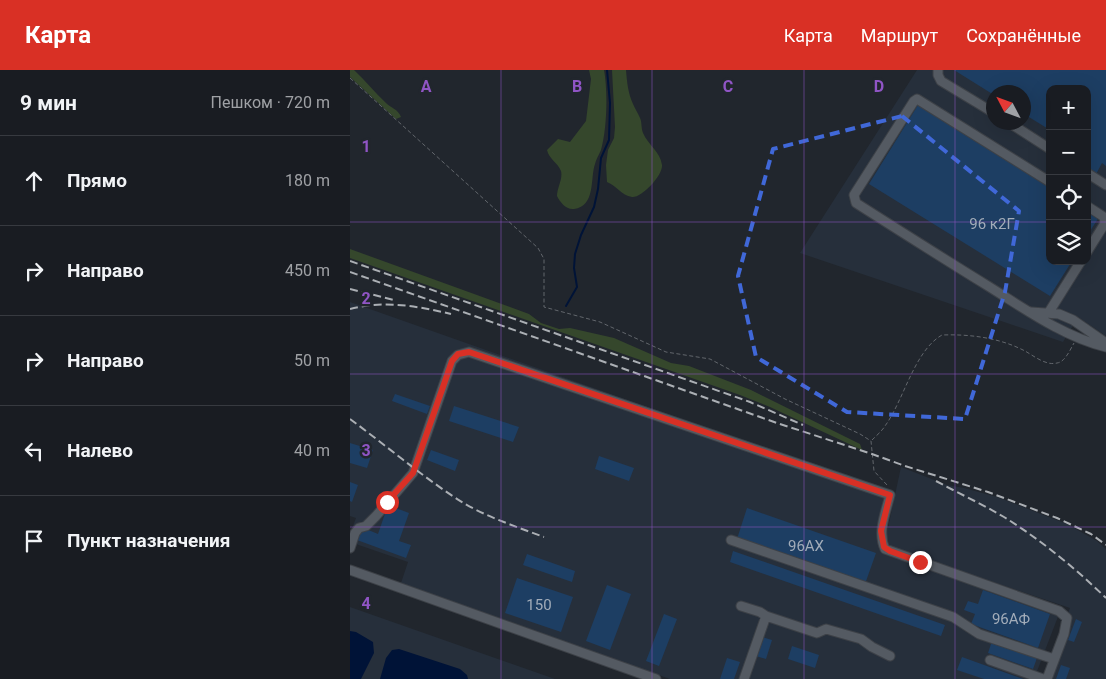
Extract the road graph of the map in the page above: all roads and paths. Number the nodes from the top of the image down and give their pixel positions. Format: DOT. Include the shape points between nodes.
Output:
graph roads {
  1 [pos="938,70"];
  2 [pos="350,78"];
  3 [pos="986,108"];
  4 [pos="1020,130"];
  5 [pos="1046,146"];
  6 [pos="1090,175"];
  7 [pos="1046,180"];
  8 [pos="1106,185"];
  9 [pos="1091,209"];
  10 [pos="1091,246"];
  11 [pos="1078,265"];
  12 [pos="1028,311"];
  13 [pos="1049,312"];
  14 [pos="1078,337"];
  15 [pos="1106,343"];
  16 [pos="1106,347"];
  17 [pos="871,441"];
  18 [pos="890,495"];
  19 [pos="732,540"];
  20 [pos="350,548"];
  21 [pos="350,570"];
  22 [pos="741,606"];
  23 [pos="766,616"];
  24 [pos="890,656"];
  25 [pos="1054,659"];
  26 [pos="990,660"];
  27 [pos="656,679"];
  28 [pos="744,679"];
  29 [pos="1043,679"];
  30 [pos="1047,679"];
  1 -- 3 [label="street" via="941,81"];
  2 -- 17 [label="path" via="538,248 544,259 544,307 600,322 666,352 710,359"];
  4 -- 5 [label="street"];
  6 -- 8 [label="street"];
  7 -- 12 [label="street" via="917,99 854,195 856,203"];
  9 -- 10 [label="street" via="1104,217 1106,223"];
  11 -- 13 [label="street"];
  12 -- 13 [label="street"];
  12 -- 14 [label="street"];
  13 -- 15 [label="street" via="1073,320"];
  14 -- 16 [label="street"];
  14 -- 17 [label="path" via="1062,361 1055,364 1044,362 1011,344 987,338 942,335 928,348 885,427"];
  17 -- 18 [label="path" via="874,471 886,482"];
  18 -- 20 [label="street" via="558,381 463,352 452,361 413,473 376,516 359,528"];
  18 -- 25 [label="street" via="881,531 885,549 1059,611 1067,618"];
  19 -- 25 [label="street" via="953,617 980,634"];
  21 -- 27 [label="street"];
  22 -- 23 [label="street"];
  23 -- 24 [label="street" via="817,633 826,629 861,639"];
  23 -- 28 [label="street"];
  25 -- 30 [label="street"];
  26 -- 29 [label="street"];
}
